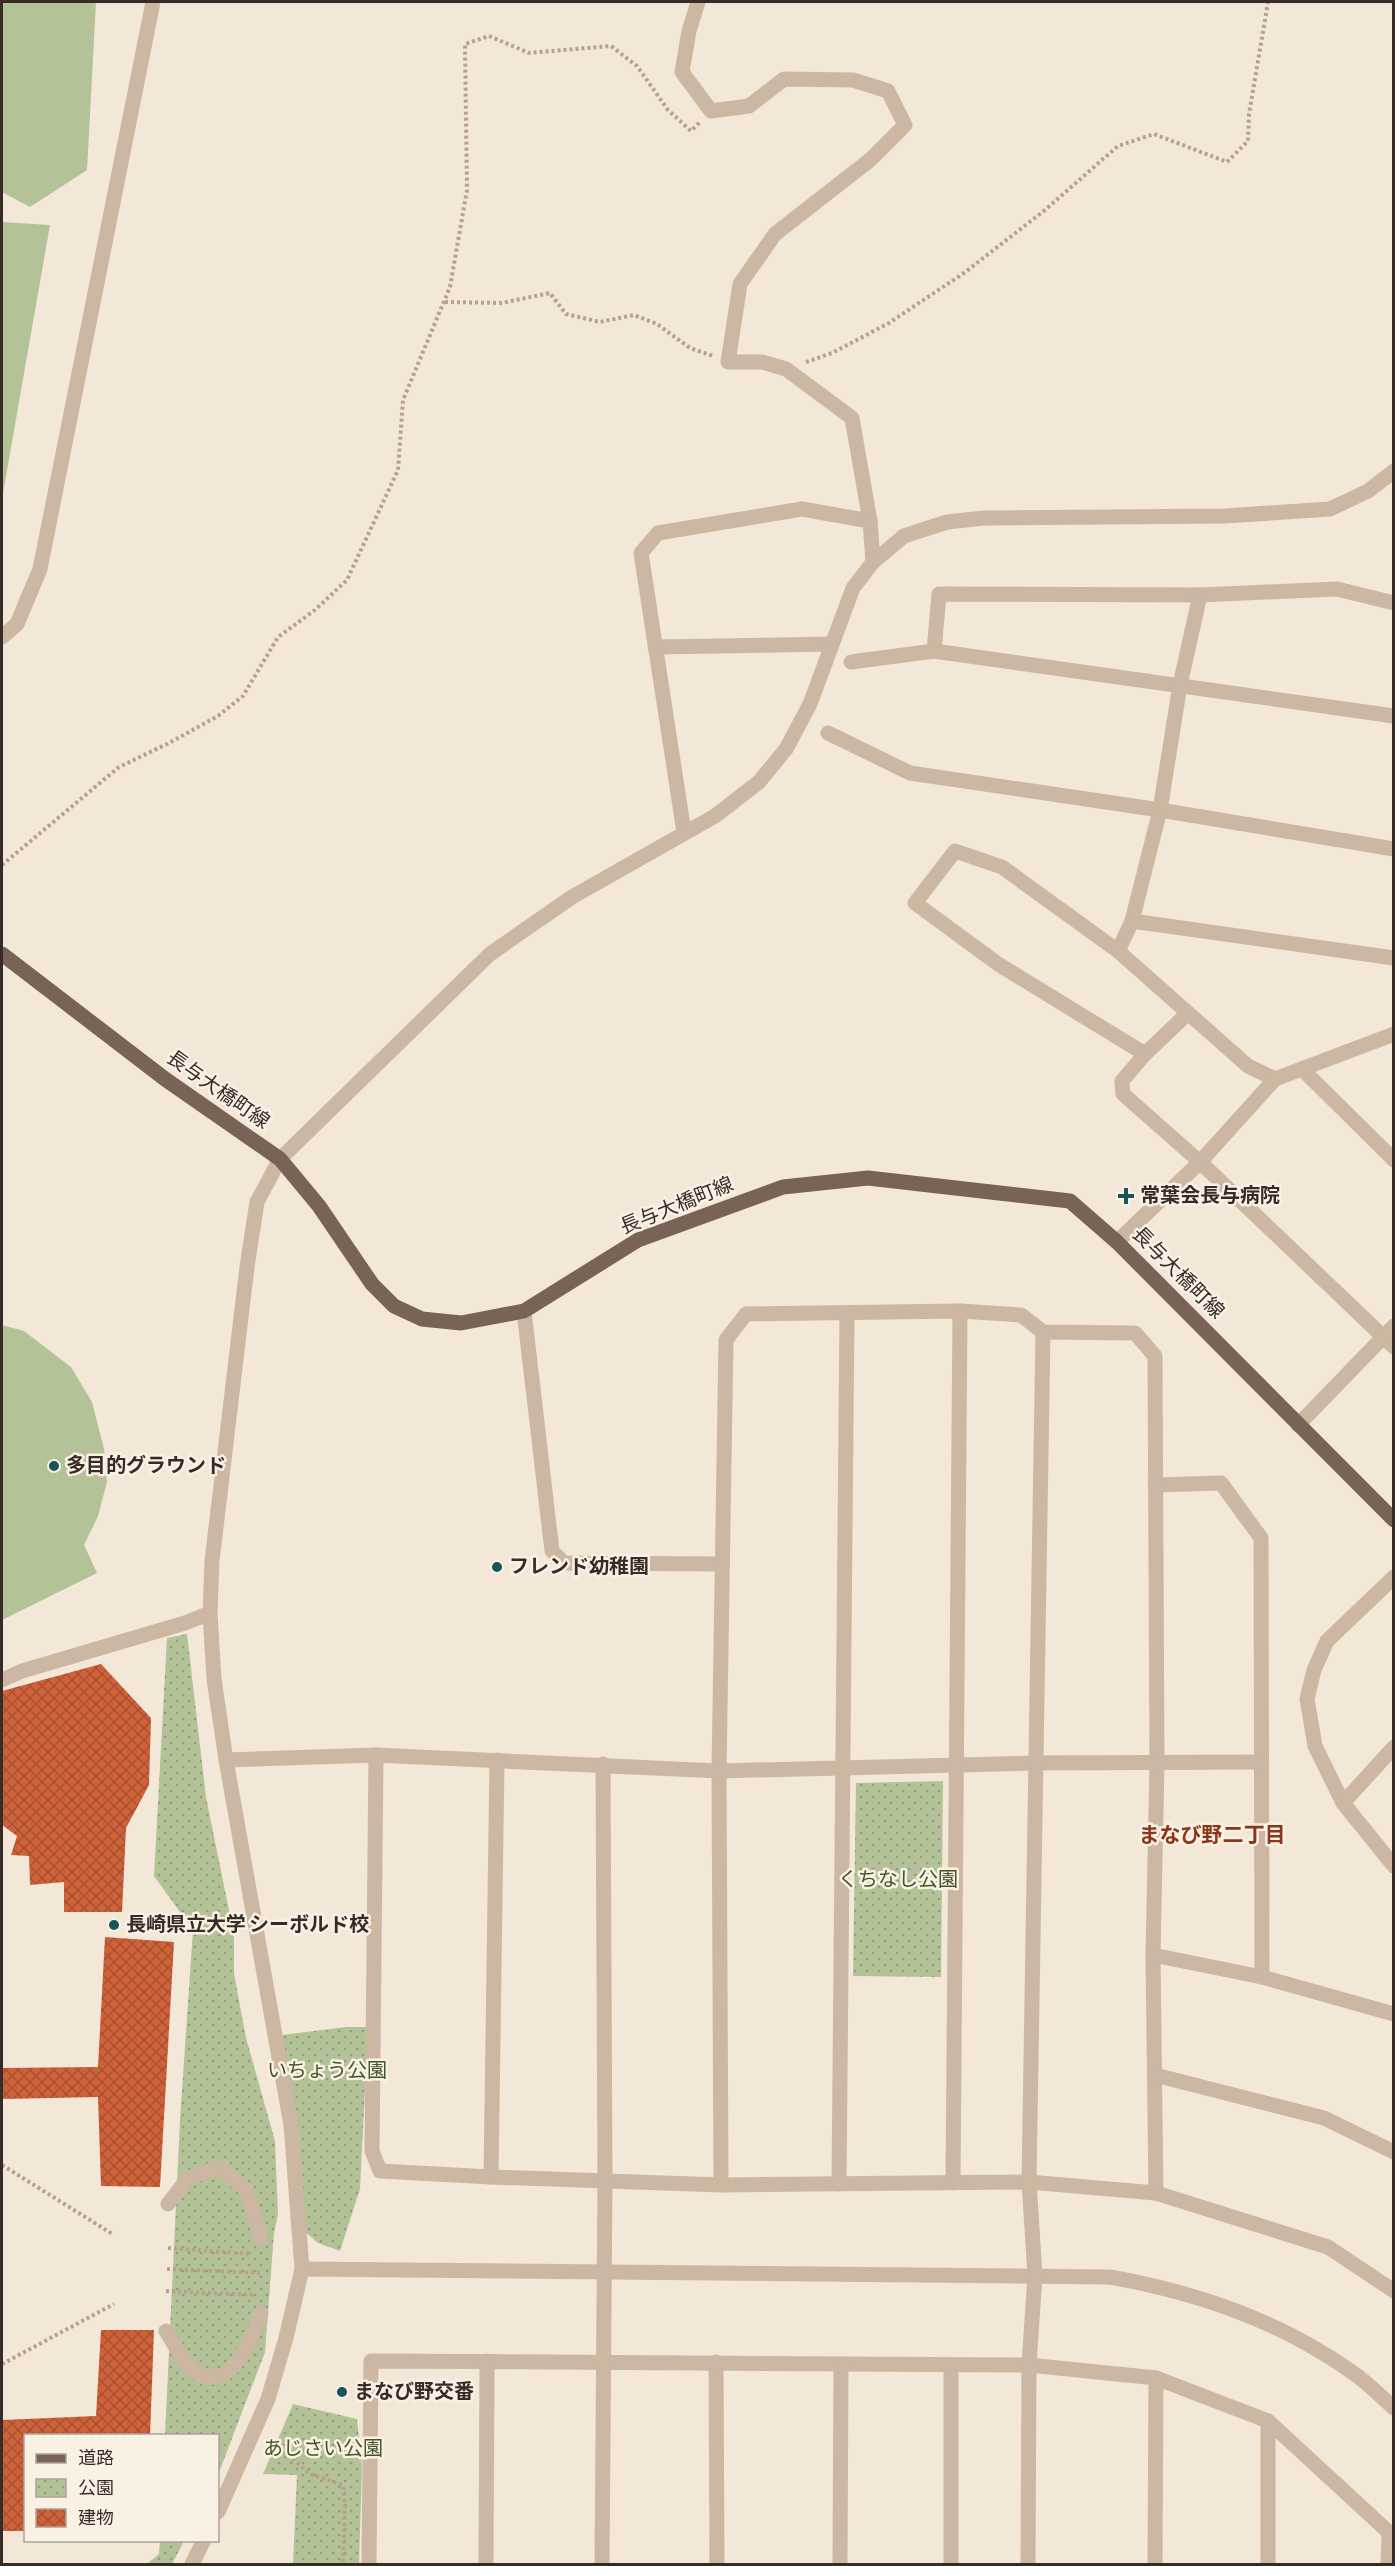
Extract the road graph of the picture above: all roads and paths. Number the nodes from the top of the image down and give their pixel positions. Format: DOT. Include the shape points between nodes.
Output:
graph roads {
  1 [pos="153,2"];
  2 [pos="698,2"];
  3 [pos="1268,2"];
  4 [pos="711,111"];
  5 [pos="444,302"];
  6 [pos="728,362"];
  7 [pos="786,369"];
  8 [pos="1394,471"];
  9 [pos="870,521"];
  10 [pos="873,562"];
  11 [pos="1200,595"];
  12 [pos="1394,603"];
  13 [pos="2,637"];
  14 [pos="831,644"];
  15 [pos="655,647"];
  16 [pos="933,651"];
  17 [pos="851,662"];
  18 [pos="1180,685"];
  19 [pos="1394,716"];
  20 [pos="828,733"];
  21 [pos="1160,810"];
  22 [pos="684,832"];
  23 [pos="1394,849"];
  24 [pos="2,865"];
  25 [pos="1132,921"];
  26 [pos="1118,951"];
  27 [pos="2,954"];
  28 [pos="1394,958"];
  29 [pos="1188,1013"];
  30 [pos="1394,1034"];
  31 [pos="1145,1054"];
  32 [pos="1302,1069"];
  33 [pos="1275,1079"];
  34 [pos="279,1159"];
  35 [pos="1394,1160"];
  36 [pos="1200,1162"];
  37 [pos="1117,1242"];
  38 [pos="524,1311"];
  39 [pos="960,1311"];
  40 [pos="847,1313"];
  41 [pos="1043,1332"];
  42 [pos="1390,1336"];
  43 [pos="1298,1425"];
  44 [pos="1155,1485"];
  45 [pos="1394,1520"];
  46 [pos="722,1564"];
  47 [pos="1394,1577"];
  48 [pos="210,1613"];
  49 [pos="2,1680"];
  50 [pos="1394,1747"];
  51 [pos="376,1755"];
  52 [pos="226,1760"];
  53 [pos="497,1760"];
  54 [pos="1157,1762"];
  55 [pos="1262,1762"];
  56 [pos="1035,1763"];
  57 [pos="603,1764"];
  58 [pos="955,1766"];
  59 [pos="842,1768"];
  60 [pos="719,1771"];
  61 [pos="1343,1803"];
  62 [pos="1394,1866"];
  63 [pos="1153,1955"];
  64 [pos="1262,1977"];
  65 [pos="1394,2014"];
  66 [pos="1155,2075"];
  67 [pos="1394,2152"];
  68 [pos="2,2165"];
  69 [pos="491,2178"];
  70 [pos="604,2180"];
  71 [pos="1029,2182"];
  72 [pos="953,2183"];
  73 [pos="839,2184"];
  74 [pos="721,2185"];
  75 [pos="1156,2193"];
  76 [pos="168,2204"];
  77 [pos="114,2235"];
  78 [pos="261,2238"];
  79 [pos="168,2248"];
  80 [pos="262,2254"];
  81 [pos="302,2269"];
  82 [pos="167,2270"];
  83 [pos="603,2272"];
  84 [pos="262,2273"];
  85 [pos="1035,2275"];
  86 [pos="165,2291"];
  87 [pos="1394,2291"];
  88 [pos="257,2295"];
  89 [pos="114,2304"];
  90 [pos="261,2313"];
  91 [pos="166,2331"];
  92 [pos="487,2361"];
  93 [pos="602,2361"];
  94 [pos="716,2362"];
  95 [pos="2,2364"];
  96 [pos="842,2364"];
  97 [pos="951,2364"];
  98 [pos="1029,2365"];
  99 [pos="1156,2378"];
  100 [pos="1394,2408"];
  101 [pos="1268,2421"];
  102 [pos="253,2436"];
  103 [pos="219,2510"];
  104 [pos="1391,2534"];
  105 [pos="204,2542"];
  106 [pos="192,2565"];
  107 [pos="343,2565"];
  108 [pos="369,2565"];
  109 [pos="486,2565"];
  110 [pos="602,2565"];
  111 [pos="717,2565"];
  112 [pos="840,2565"];
  113 [pos="951,2565"];
  114 [pos="1028,2565"];
  115 [pos="1155,2565"];
  116 [pos="1268,2565"];
  117 [pos="1388,2565"];
  1 -- 13 [label="street" via="40,569 17,624"];
  2 -- 4 [label="street" via="682,72"];
  3 -- 7 [label="path" via="1248,141 1227,162 1154,134 1118,146 964,273 889,323 832,353"];
  4 -- 5 [label="path" via="691,131 668,110 637,66 611,46 529,53 489,36 465,44 466,190"];
  4 -- 6 [label="street" via="748,106 784,79 853,80 888,91 905,125 870,160 774,234 740,284"];
  5 -- 6 [label="path" via="502,303 550,293 566,314 600,322 634,315 657,324 690,348"];
  5 -- 24 [label="path" via="403,400 398,470 347,580 278,637 243,696 218,716 119,767"];
  6 -- 7 [label="street" via="762,362"];
  7 -- 9 [label="street" via="852,418"];
  8 -- 10 [label="street" via="1368,490 1330,509 1225,516 984,518 947,522 904,536"];
  9 -- 10 [label="street"];
  9 -- 15 [label="street" via="802,509 658,533 641,553"];
  10 -- 14 [label="street" via="853,588"];
  11 -- 12 [label="street" via="1337,589"];
  11 -- 16 [label="street" via="939,594"];
  11 -- 18 [label="street"];
  14 -- 15 [label="street"];
  14 -- 22 [label="street" via="810,704 786,749 759,782 715,816"];
  15 -- 22 [label="street"];
  16 -- 17 [label="street"];
  16 -- 18 [label="street"];
  18 -- 19 [label="street"];
  18 -- 21 [label="street"];
  20 -- 21 [label="street" via="910,773"];
  21 -- 23 [label="street"];
  21 -- 25 [label="street"];
  22 -- 34 [label="street" via="572,897 490,954"];
  25 -- 26 [label="street"];
  25 -- 28 [label="street"];
  26 -- 29 [label="street"];
  26 -- 31 [label="street" via="1002,867 956,851 915,903 998,964"];
  27 -- 34 [label="main road, 長与大橋町線" via="165,1079"];
  29 -- 31 [label="street"];
  29 -- 33 [label="street" via="1248,1066"];
  30 -- 32 [label="street"];
  31 -- 36 [label="street" via="1122,1081 1123,1094"];
  32 -- 33 [label="street"];
  32 -- 35 [label="street"];
  33 -- 36 [label="street"];
  34 -- 38 [label="main road, 長与大橋町線" via="319,1206 372,1284 393,1306 422,1319 461,1323"];
  34 -- 48 [label="street" via="257,1202 247,1267 212,1561"];
  36 -- 37 [label="street"];
  36 -- 42 [label="street"];
  37 -- 38 [label="main road, 長与大橋町線" via="1070,1201 868,1178 783,1186 638,1240"];
  37 -- 43 [label="main road, 長与大橋町線"];
  38 -- 46 [label="street" via="552,1551 564,1563"];
  39 -- 40 [label="street"];
  39 -- 41 [label="street" via="1021,1315"];
  39 -- 58 [label="street"];
  40 -- 46 [label="street" via="746,1314 726,1340"];
  40 -- 59 [label="street"];
  41 -- 44 [label="street" via="1135,1333 1155,1356"];
  41 -- 56 [label="street"];
  42 -- 43 [label="street"];
  43 -- 45 [label="main road, 長与大橋町線"];
  44 -- 54 [label="street"];
  44 -- 55 [label="street" via="1221,1483 1261,1538"];
  46 -- 60 [label="street"];
  47 -- 61 [label="street" via="1328,1641 1314,1670 1307,1699 1315,1746"];
  48 -- 49 [label="street"];
  48 -- 52 [label="street" via="214,1679"];
  50 -- 61 [label="street"];
  51 -- 52 [label="street"];
  51 -- 53 [label="street"];
  51 -- 69 [label="street" via="372,2151 380,2171"];
  52 -- 81 [label="street" via="291,2125"];
  53 -- 57 [label="street"];
  53 -- 69 [label="street"];
  54 -- 55 [label="street"];
  54 -- 56 [label="street"];
  54 -- 63 [label="street"];
  55 -- 64 [label="street"];
  56 -- 58 [label="street"];
  56 -- 71 [label="street"];
  57 -- 60 [label="street"];
  57 -- 70 [label="street"];
  58 -- 59 [label="street"];
  58 -- 72 [label="street"];
  59 -- 60 [label="street"];
  59 -- 73 [label="street"];
  60 -- 74 [label="street"];
  61 -- 62 [label="street"];
  63 -- 64 [label="street"];
  63 -- 66 [label="street"];
  64 -- 65 [label="street"];
  66 -- 67 [label="street" via="1324,2118"];
  66 -- 75 [label="street"];
  68 -- 77 [label="path"];
  69 -- 70 [label="street"];
  70 -- 74 [label="street"];
  70 -- 83 [label="street"];
  71 -- 72 [label="street"];
  71 -- 75 [label="street"];
  71 -- 85 [label="street"];
  72 -- 73 [label="street"];
  73 -- 74 [label="street"];
  75 -- 87 [label="street" via="1328,2247"];
  76 -- 78 [label="street" via="188,2178 219,2167 246,2190"];
  79 -- 80 [label="path"];
  81 -- 83 [label="street"];
  81 -- 102 [label="street" via="286,2338"];
  82 -- 84 [label="path"];
  83 -- 85 [label="street"];
  83 -- 93 [label="street"];
  85 -- 98 [label="street"];
  85 -- 100 [label="street" via="1110,2277 1165,2287 1224,2305 1302,2340 1353,2373"];
  86 -- 88 [label="path"];
  89 -- 95 [label="path"];
  90 -- 91 [label="street" via="250,2344 232,2369 214,2377 200,2374"];
  92 -- 93 [label="street"];
  92 -- 108 [label="street" via="371,2361"];
  92 -- 109 [label="street"];
  93 -- 94 [label="street"];
  93 -- 110 [label="street"];
  94 -- 96 [label="street"];
  94 -- 111 [label="street"];
  96 -- 97 [label="street"];
  96 -- 112 [label="street"];
  97 -- 98 [label="street"];
  97 -- 113 [label="street"];
  98 -- 99 [label="street"];
  98 -- 114 [label="street"];
  99 -- 101 [label="street"];
  99 -- 115 [label="street"];
  101 -- 104 [label="street"];
  101 -- 116 [label="street"];
  102 -- 103 [label="street"];
  102 -- 107 [label="path" via="287,2454 310,2474 343,2485"];
  104 -- 117 [label="street"];
  105 -- 106 [label="street"];
}
